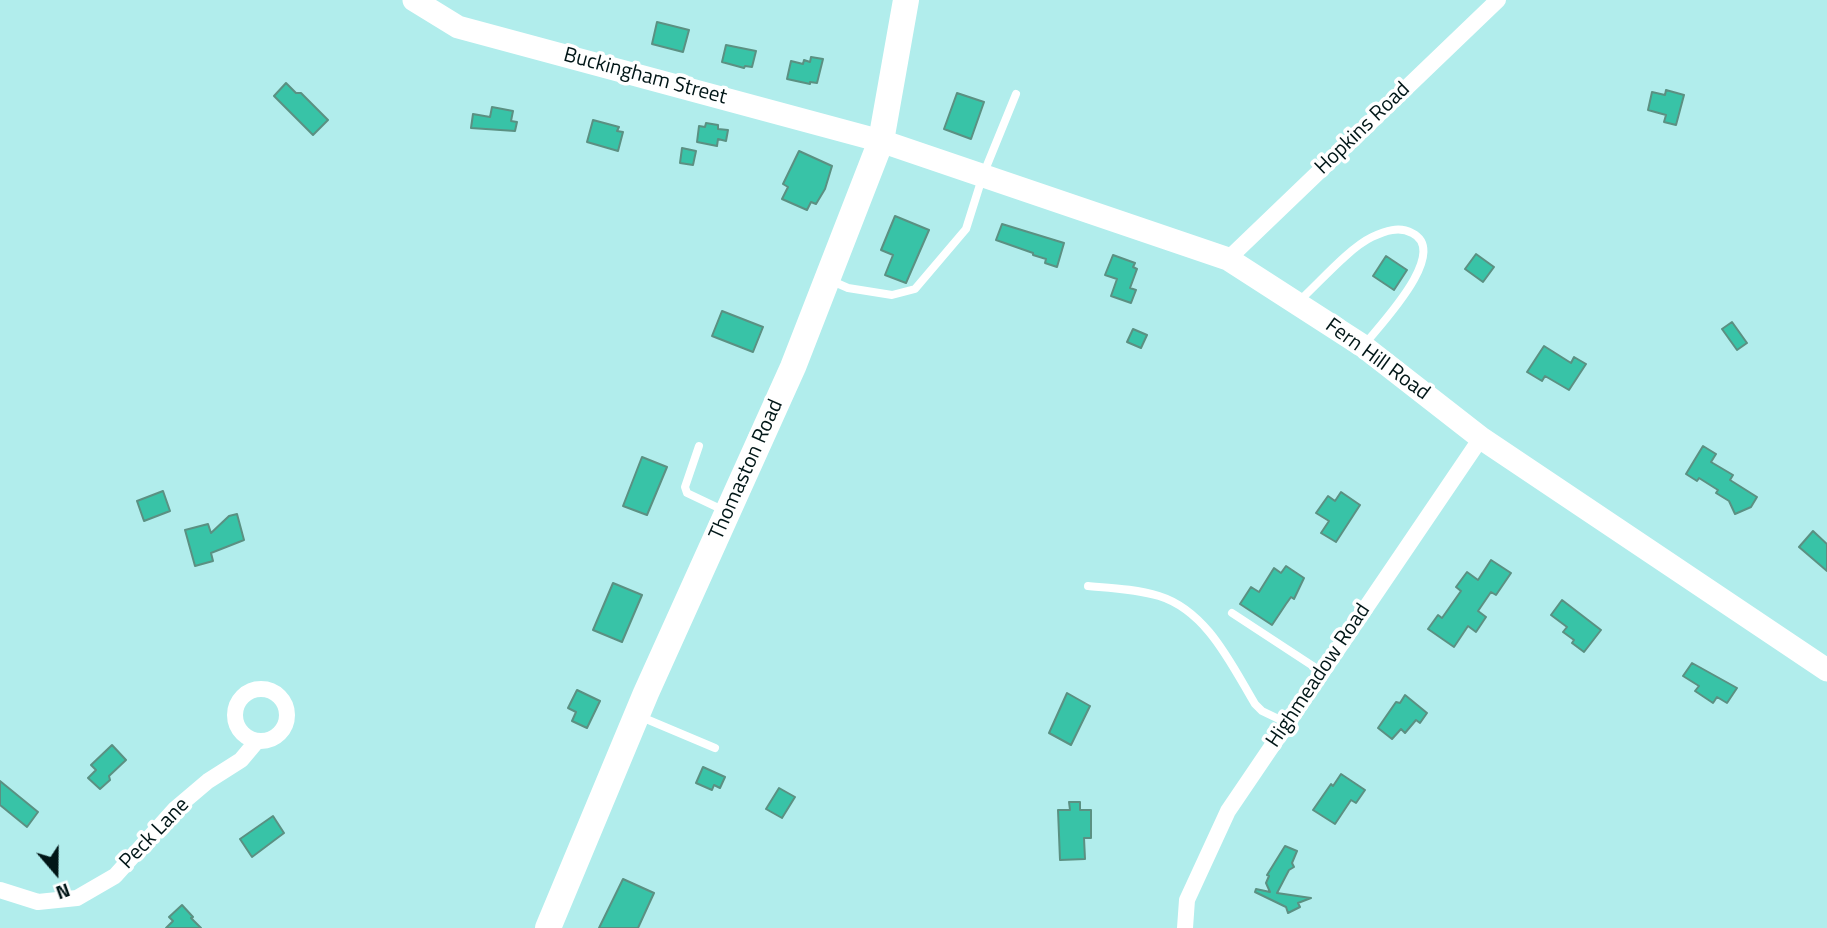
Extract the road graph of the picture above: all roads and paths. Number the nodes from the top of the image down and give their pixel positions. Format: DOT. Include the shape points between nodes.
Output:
graph roads {
  1 [pos="414,0"];
  2 [pos="906,0"];
  3 [pos="1498,0"];
  4 [pos="1016,94"];
  5 [pos="880,141"];
  6 [pos="983,176"];
  7 [pos="1228,259"];
  8 [pos="827,279"];
  9 [pos="1297,303"];
  10 [pos="1363,346"];
  11 [pos="1481,438"];
  12 [pos="699,446"];
  13 [pos="727,513"];
  14 [pos="1088,586"];
  15 [pos="1232,612"];
  16 [pos="1827,670"];
  17 [pos="1322,672"];
  18 [pos="637,715"];
  19 [pos="1287,723"];
  20 [pos="257,741"];
  21 [pos="715,748"];
  22 [pos="0,890"];
  23 [pos="548,928"];
  24 [pos="1185,928"];
  1 -- 5 [label="street, Buckingham Street" via="458,27"];
  2 -- 5 [label="main road, Thomaston Road"];
  3 -- 7 [label="street, Hopkins Road"];
  4 -- 6 [label="lane"];
  5 -- 6 [label="street, Fern Hill Road"];
  5 -- 8 [label="main road, Thomaston Road"];
  6 -- 7 [label="street, Fern Hill Road"];
  6 -- 8 [label="lane" via="966,229 915,289 892,295 848,288"];
  7 -- 9 [label="street, Fern Hill Road"];
  8 -- 13 [label="main road, Thomaston Road"];
  9 -- 10 [label="street, Fern Hill Road"];
  9 -- 10 [label="lane" via="1370,238 1402,229 1416,234 1424,261 1414,282"];
  10 -- 11 [label="street, Fern Hill Road"];
  11 -- 16 [label="street, Fern Hill Road"];
  11 -- 17 [label="street, Highmeadow Road"];
  12 -- 13 [label="lane" via="687,493"];
  13 -- 18 [label="main road, Thomaston Road"];
  14 -- 19 [label="lane" via="1157,595 1185,608 1222,648 1262,711"];
  15 -- 17 [label="lane"];
  17 -- 19 [label="street, Highmeadow Road"];
  18 -- 21 [label="lane"];
  18 -- 23 [label="main road, Thomaston Road"];
  19 -- 24 [label="street, Highmeadow Road" via="1228,811 1187,900"];
  20 -- 22 [label="street, Peck Lane" via="241,760 175,809 115,876 77,898 38,902"];
}
